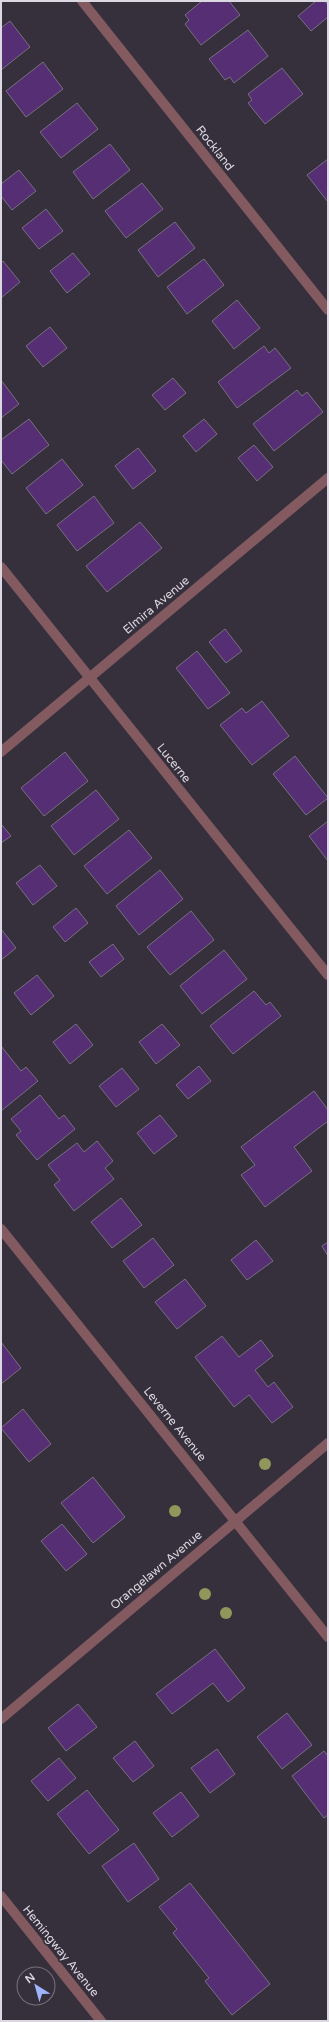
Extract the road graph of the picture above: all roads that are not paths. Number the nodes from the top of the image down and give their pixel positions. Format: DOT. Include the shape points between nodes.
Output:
graph roads {
  1 [pos="82,1"];
  2 [pos="328,310"];
  3 [pos="328,478"];
  4 [pos="1,567"];
  5 [pos="89,678"];
  6 [pos="1,752"];
  7 [pos="328,975"];
  8 [pos="1,1229"];
  9 [pos="328,1443"];
  10 [pos="236,1520"];
  11 [pos="328,1637"];
  12 [pos="1,1719"];
  13 [pos="1,1896"];
  14 [pos="100,2021"];
  1 -- 2 [label="street, Rockland"];
  3 -- 5 [label="street, Elmira Avenue"];
  4 -- 5 [label="street, Lucerne"];
  5 -- 6 [label="street, Elmira Avenue"];
  5 -- 7 [label="street, Lucerne"];
  8 -- 10 [label="street, Leverne Avenue"];
  9 -- 10 [label="street, Orangelawn Avenue"];
  10 -- 11 [label="street, Leverne Avenue"];
  10 -- 12 [label="street, Orangelawn Avenue"];
  13 -- 14 [label="street, Hemingway Avenue"];
}
